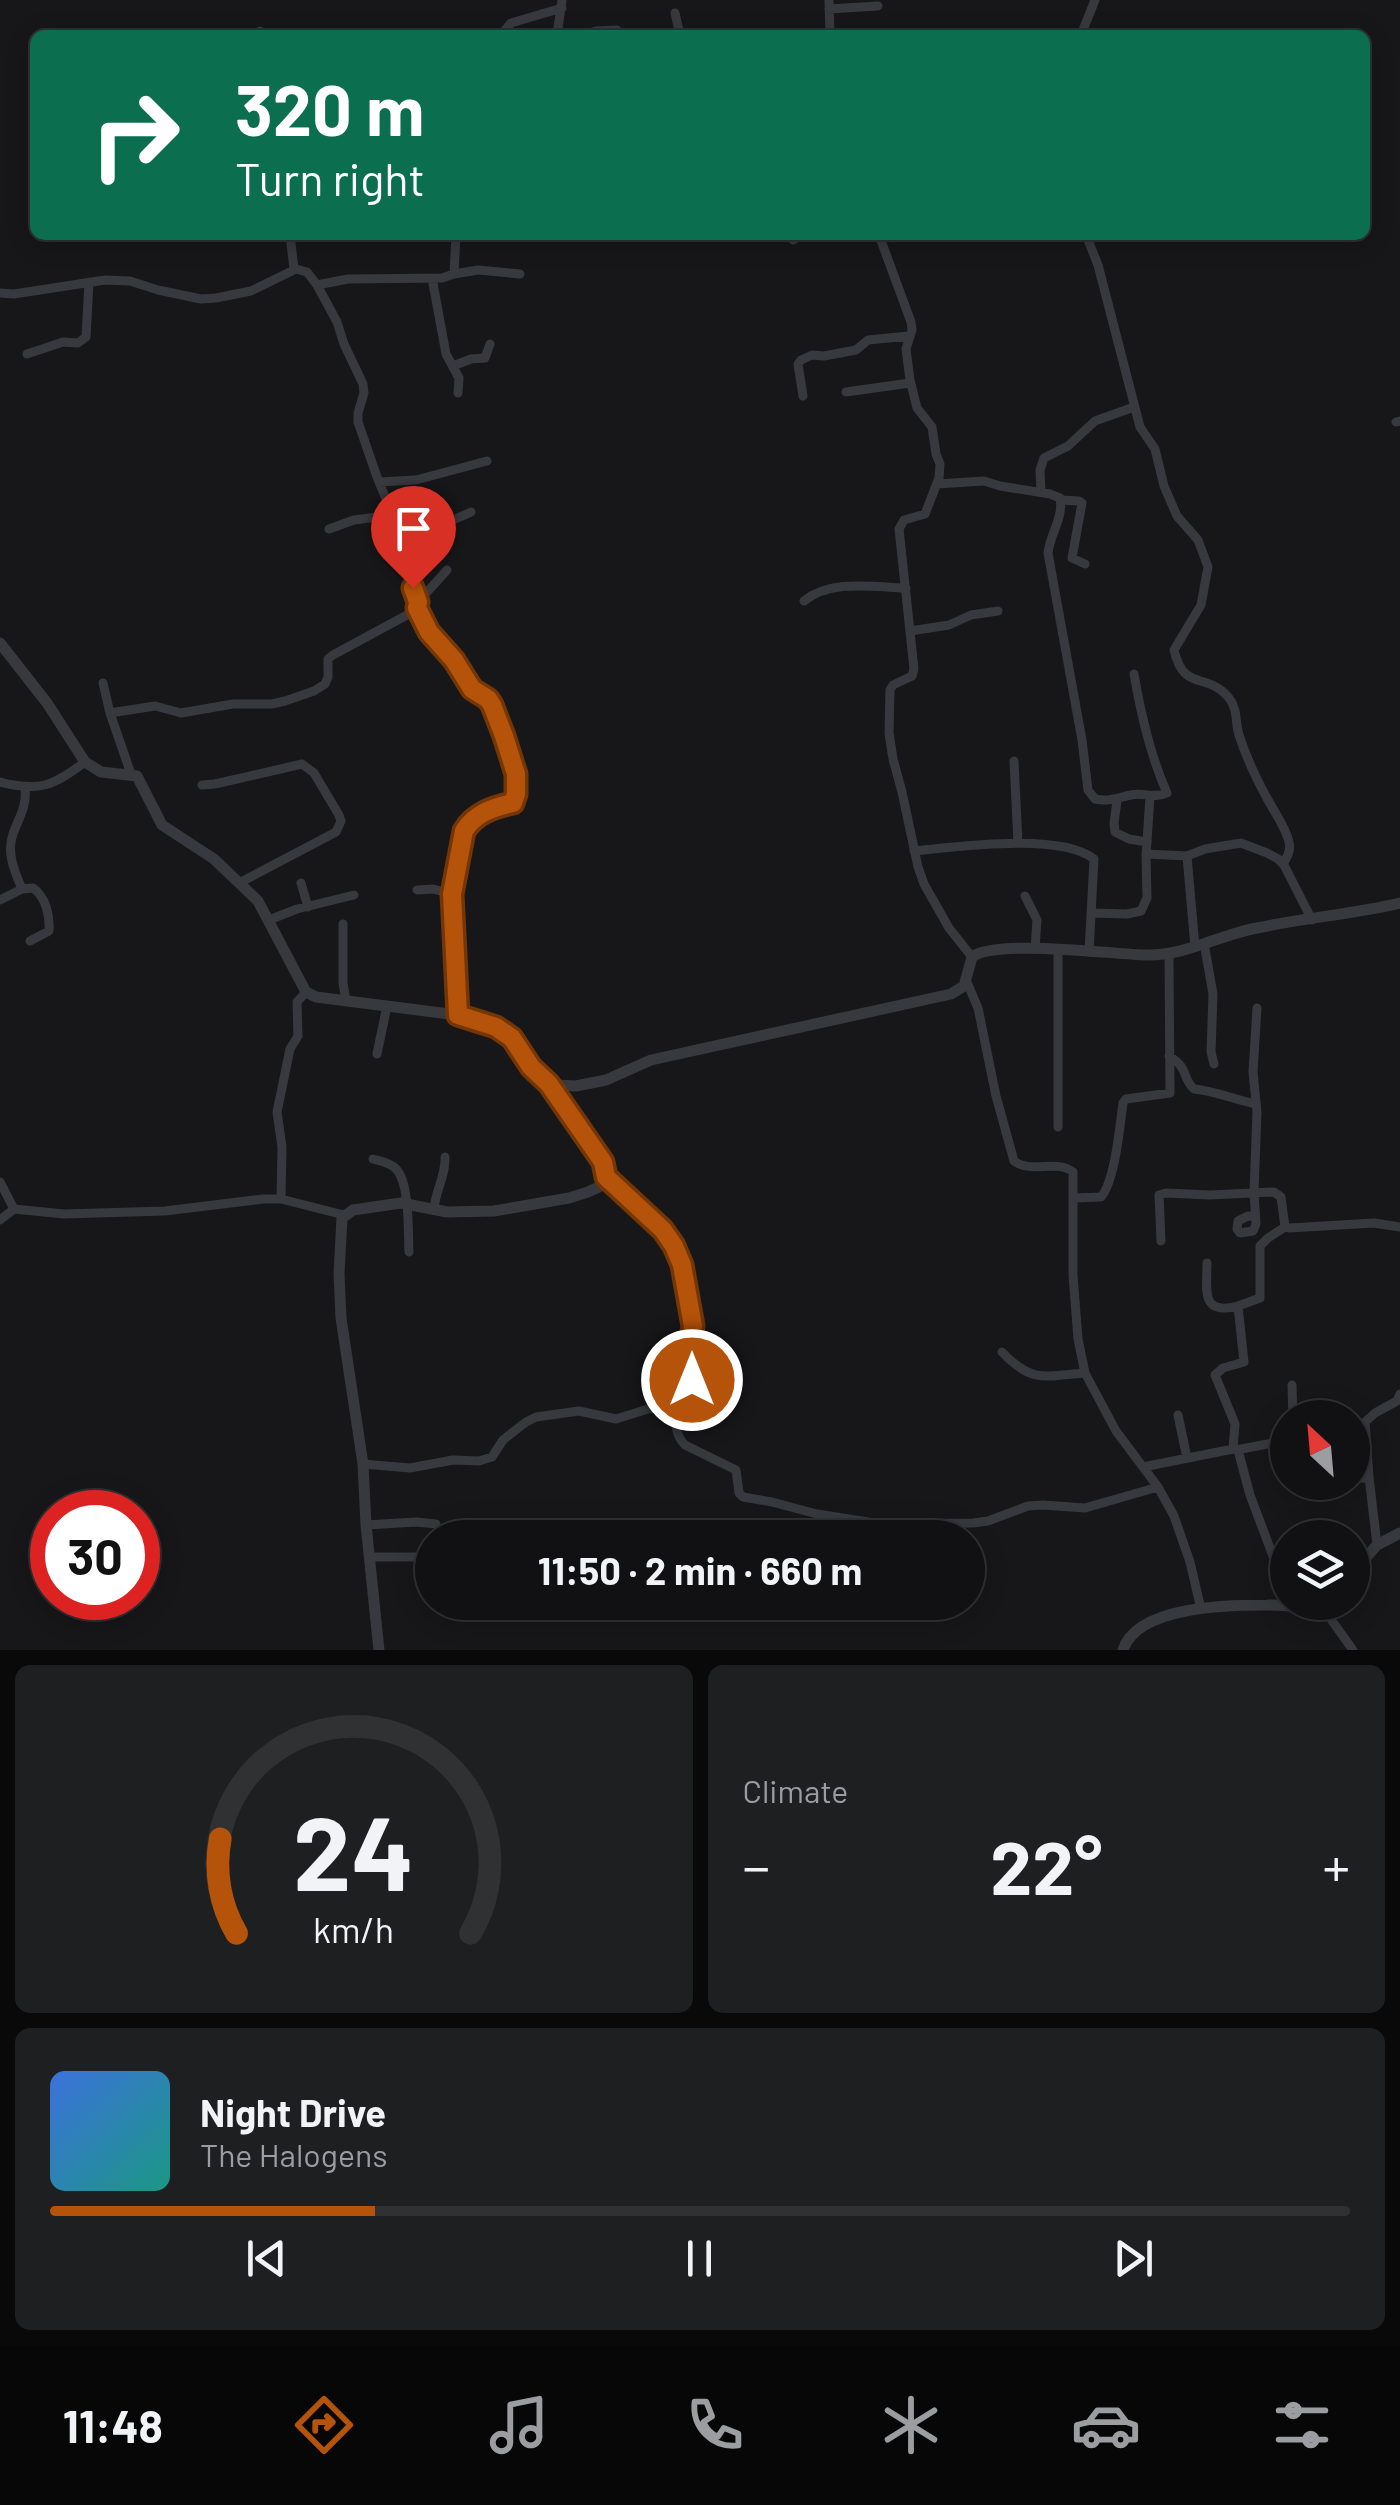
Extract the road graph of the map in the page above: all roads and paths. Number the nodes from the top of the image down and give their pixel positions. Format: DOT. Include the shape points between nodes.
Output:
graph roads {
  1 [pos="1096,0"];
  2 [pos="562,4"];
  3 [pos="829,4"];
  4 [pos="878,6"];
  5 [pos="675,13"];
  6 [pos="503,30"];
  7 [pos="559,30"];
  8 [pos="679,30"];
  9 [pos="830,30"];
  10 [pos="1082,30"];
  11 [pos="291,240"];
  12 [pos="456,240"];
  13 [pos="881,240"];
  14 [pos="1088,240"];
  15 [pos="294,269"];
  16 [pos="454,274"];
  17 [pos="520,274"];
  18 [pos="432,278"];
  19 [pos="89,282"];
  20 [pos="317,286"];
  21 [pos="0,292"];
  22 [pos="910,336"];
  23 [pos="490,344"];
  24 [pos="27,354"];
  25 [pos="454,366"];
  26 [pos="910,383"];
  27 [pos="846,392"];
  28 [pos="458,393"];
  29 [pos="803,396"];
  30 [pos="1134,407"];
  31 [pos="487,461"];
  32 [pos="378,482"];
  33 [pos="937,484"];
  34 [pos="1041,492"];
  35 [pos="1061,500"];
  36 [pos="471,512"];
  37 [pos="392,515"];
  38 [pos="328,529"];
  39 [pos="404,542"];
  40 [pos="1085,564"];
  41 [pos="446,570"];
  42 [pos="906,588"];
  43 [pos="804,601"];
  44 [pos="417,605"];
  45 [pos="998,611"];
  46 [pos="910,631"];
  47 [pos="0,643"];
  48 [pos="1134,674"];
  49 [pos="103,684"];
  50 [pos="110,713"];
  51 [pos="1014,761"];
  52 [pos="85,762"];
  53 [pos="131,774"];
  54 [pos="0,782"];
  55 [pos="202,785"];
  56 [pos="25,788"];
  57 [pos="1150,796"];
  58 [pos="1117,801"];
  59 [pos="1147,842"];
  60 [pos="1018,843"];
  61 [pos="914,851"];
  62 [pos="1146,854"];
  63 [pos="1187,856"];
  64 [pos="1282,864"];
  65 [pos="241,882"];
  66 [pos="302,884"];
  67 [pos="22,889"];
  68 [pos="417,890"];
  69 [pos="354,894"];
  70 [pos="452,894"];
  71 [pos="1025,896"];
  72 [pos="0,900"];
  73 [pos="1400,903"];
  74 [pos="308,907"];
  75 [pos="1091,913"];
  76 [pos="269,920"];
  77 [pos="1312,920"];
  78 [pos="343,924"];
  79 [pos="30,942"];
  80 [pos="1200,945"];
  81 [pos="1035,949"];
  82 [pos="1058,950"];
  83 [pos="1089,952"];
  84 [pos="1169,954"];
  85 [pos="972,956"];
  86 [pos="966,980"];
  87 [pos="306,992"];
  88 [pos="346,1001"];
  89 [pos="387,1006"];
  90 [pos="1256,1008"];
  91 [pos="458,1015"];
  92 [pos="376,1054"];
  93 [pos="1170,1056"];
  94 [pos="1214,1064"];
  95 [pos="549,1084"];
  96 [pos="1256,1104"];
  97 [pos="1058,1128"];
  98 [pos="445,1157"];
  99 [pos="373,1159"];
  100 [pos="606,1177"];
  101 [pos="0,1182"];
  102 [pos="1254,1192"];
  103 [pos="1074,1198"];
  104 [pos="281,1199"];
  105 [pos="408,1204"];
  106 [pos="14,1209"];
  107 [pos="434,1210"];
  108 [pos="344,1215"];
  109 [pos="1255,1218"];
  110 [pos="0,1220"];
  111 [pos="1400,1227"];
  112 [pos="1284,1228"];
  113 [pos="1161,1241"];
  114 [pos="409,1252"];
  115 [pos="1206,1263"];
  116 [pos="1238,1306"];
  117 [pos="1002,1352"];
  118 [pos="1084,1373"];
  119 [pos="1292,1386"];
  120 [pos="1400,1394"];
  121 [pos="1292,1400"];
  122 [pos="678,1406"];
  123 [pos="1178,1415"];
  124 [pos="1370,1417"];
  125 [pos="1270,1443"];
  126 [pos="1236,1450"];
  127 [pos="1186,1458"];
  128 [pos="363,1464"];
  129 [pos="1142,1467"];
  130 [pos="1370,1477"];
  131 [pos="1158,1487"];
  132 [pos="415,1523"];
  133 [pos="366,1525"];
  134 [pos="1400,1533"];
  135 [pos="1377,1545"];
  136 [pos="1270,1550"];
  137 [pos="1370,1553"];
  138 [pos="369,1558"];
  139 [pos="415,1558"];
  140 [pos="1270,1604"];
  141 [pos="1200,1609"];
  142 [pos="1333,1620"];
  143 [pos="379,1650"];
  144 [pos="1123,1650"];
  145 [pos="1353,1650"];
  1 -- 10 [label="street"];
  2 -- 6 [label="street"];
  2 -- 7 [label="street"];
  3 -- 4 [label="street"];
  3 -- 9 [label="street"];
  5 -- 8 [label="street"];
  11 -- 15 [label="street"];
  12 -- 16 [label="street"];
  13 -- 22 [label="street"];
  14 -- 30 [label="street"];
  15 -- 19 [label="street" via="251,291 201,299 130,281"];
  15 -- 20 [label="street" via="307,272"];
  16 -- 17 [label="street"];
  16 -- 18 [label="street"];
  18 -- 20 [label="street" via="366,277"];
  18 -- 25 [label="street"];
  19 -- 21 [label="street"];
  19 -- 24 [label="street" via="86,338"];
  20 -- 32 [label="street" via="364,384 358,422"];
  22 -- 26 [label="street"];
  22 -- 29 [label="street" via="868,340 856,350 801,360"];
  23 -- 25 [label="street" via="485,358"];
  25 -- 28 [label="street"];
  26 -- 27 [label="street"];
  26 -- 33 [label="street" via="916,408 932,427"];
  30 -- 34 [label="street" via="1094,422 1044,458"];
  30 -- 64 [label="street" via="1177,516 1198,540 1208,567 1202,605 1174,650 1177,666 1232,702 1238,733 1289,841"];
  31 -- 32 [label="street" via="416,480"];
  32 -- 37 [label="street"];
  33 -- 34 [label="street" via="984,481"];
  33 -- 42 [label="street" via="926,514 899,528"];
  34 -- 35 [label="street"];
  35 -- 40 [label="street" via="1082,503 1072,558"];
  35 -- 58 [label="street" via="1048,553 1088,790 1094,799"];
  36 -- 39 [label="street"];
  37 -- 38 [label="street"];
  37 -- 39 [label="street"];
  39 -- 44 [label="street"];
  41 -- 44 [label="street"];
  42 -- 43 [label="street" via="834,587"];
  42 -- 46 [label="street"];
  44 -- 50 [label="street" via="333,654 324,684 298,698 181,713 155,706"];
  44 -- 70 [label="street" via="467,683 492,705 516,774 513,803 466,826"];
  45 -- 46 [label="street"];
  46 -- 61 [label="street" via="914,672 890,690 889,732"];
  47 -- 52 [label="street"];
  48 -- 57 [label="street" via="1167,790"];
  49 -- 50 [label="street"];
  50 -- 53 [label="street"];
  51 -- 60 [label="street"];
  52 -- 53 [label="street" via="101,772"];
  52 -- 56 [label="street" via="50,784"];
  53 -- 65 [label="street" via="162,825"];
  54 -- 56 [label="street"];
  55 -- 65 [label="street" via="302,764 341,821 336,832"];
  56 -- 67 [label="street" via="26,806 10,844"];
  57 -- 58 [label="street"];
  57 -- 59 [label="street"];
  58 -- 59 [label="street" via="1115,832"];
  59 -- 62 [label="street"];
  60 -- 61 [label="street"];
  60 -- 75 [label="street" via="1092,857"];
  61 -- 85 [label="street" via="940,912"];
  62 -- 63 [label="street"];
  62 -- 75 [label="street" via="1141,912"];
  63 -- 64 [label="street" via="1241,844"];
  63 -- 80 [label="street"];
  64 -- 77 [label="street"];
  65 -- 76 [label="street"];
  66 -- 74 [label="street"];
  67 -- 72 [label="street"];
  67 -- 79 [label="street" via="41,895 50,928"];
  68 -- 70 [label="street"];
  69 -- 74 [label="street"];
  70 -- 91 [label="street"];
  71 -- 81 [label="street" via="1037,920"];
  73 -- 77 [label="street"];
  74 -- 76 [label="street"];
  75 -- 83 [label="street"];
  76 -- 87 [label="street"];
  77 -- 80 [label="street"];
  78 -- 88 [label="street"];
  80 -- 84 [label="street"];
  80 -- 94 [label="street" via="1213,994"];
  81 -- 82 [label="street"];
  81 -- 85 [label="street" via="994,948"];
  82 -- 83 [label="street"];
  82 -- 97 [label="street"];
  83 -- 84 [label="street"];
  84 -- 93 [label="street"];
  85 -- 86 [label="street"];
  86 -- 95 [label="street" via="951,994 651,1060 593,1084"];
  86 -- 103 [label="street" via="1014,1161 1069,1168"];
  87 -- 88 [label="street"];
  87 -- 104 [label="street" via="297,1002 298,1036 277,1112"];
  88 -- 89 [label="street"];
  89 -- 91 [label="street"];
  89 -- 92 [label="street"];
  90 -- 96 [label="street"];
  91 -- 95 [label="street" via="507,1034"];
  93 -- 96 [label="street" via="1194,1090"];
  93 -- 103 [label="street" via="1170,1093 1123,1103 1104,1194"];
  95 -- 100 [label="street" via="603,1162"];
  96 -- 102 [label="street"];
  98 -- 107 [label="street"];
  99 -- 105 [label="street" via="395,1166"];
  100 -- 107 [label="street" via="588,1192 518,1208"];
  100 -- 122 [label="street" via="663,1230 682,1265 693,1326 686,1363 692,1387 688,1403"];
  101 -- 106 [label="street"];
  102 -- 109 [label="street"];
  102 -- 112 [label="street" via="1281,1197"];
  102 -- 113 [label="street" via="1159,1195"];
  103 -- 118 [label="street" via="1073,1275"];
  104 -- 106 [label="street" via="165,1211"];
  104 -- 108 [label="street"];
  105 -- 107 [label="street"];
  105 -- 108 [label="street"];
  105 -- 114 [label="street"];
  106 -- 110 [label="street"];
  108 -- 128 [label="street" via="340,1318"];
  111 -- 112 [label="street"];
  112 -- 116 [label="street" via="1260,1246 1260,1298"];
  115 -- 116 [label="street" via="1212,1306"];
  116 -- 126 [label="street" via="1246,1359 1215,1378 1228,1403"];
  117 -- 118 [label="street" via="1038,1377"];
  118 -- 129 [label="street"];
  119 -- 121 [label="street"];
  120 -- 124 [label="street"];
  122 -- 128 [label="street" via="616,1418 579,1412 536,1417 479,1461 410,1468"];
  122 -- 131 [label="street" via="680,1440 736,1470 744,1497 848,1520 988,1521 1028,1506 1086,1508"];
  123 -- 127 [label="street"];
  125 -- 126 [label="street"];
  126 -- 127 [label="street"];
  126 -- 136 [label="street"];
  127 -- 129 [label="street"];
  128 -- 133 [label="street"];
  129 -- 131 [label="street"];
  130 -- 135 [label="street"];
  131 -- 141 [label="street" via="1183,1539"];
  132 -- 133 [label="street"];
  133 -- 138 [label="street"];
  134 -- 135 [label="street"];
  135 -- 137 [label="street"];
  138 -- 139 [label="street"];
  138 -- 143 [label="street"];
  140 -- 141 [label="street"];
  141 -- 144 [label="street" via="1146,1624"];
  142 -- 145 [label="street"];
}
